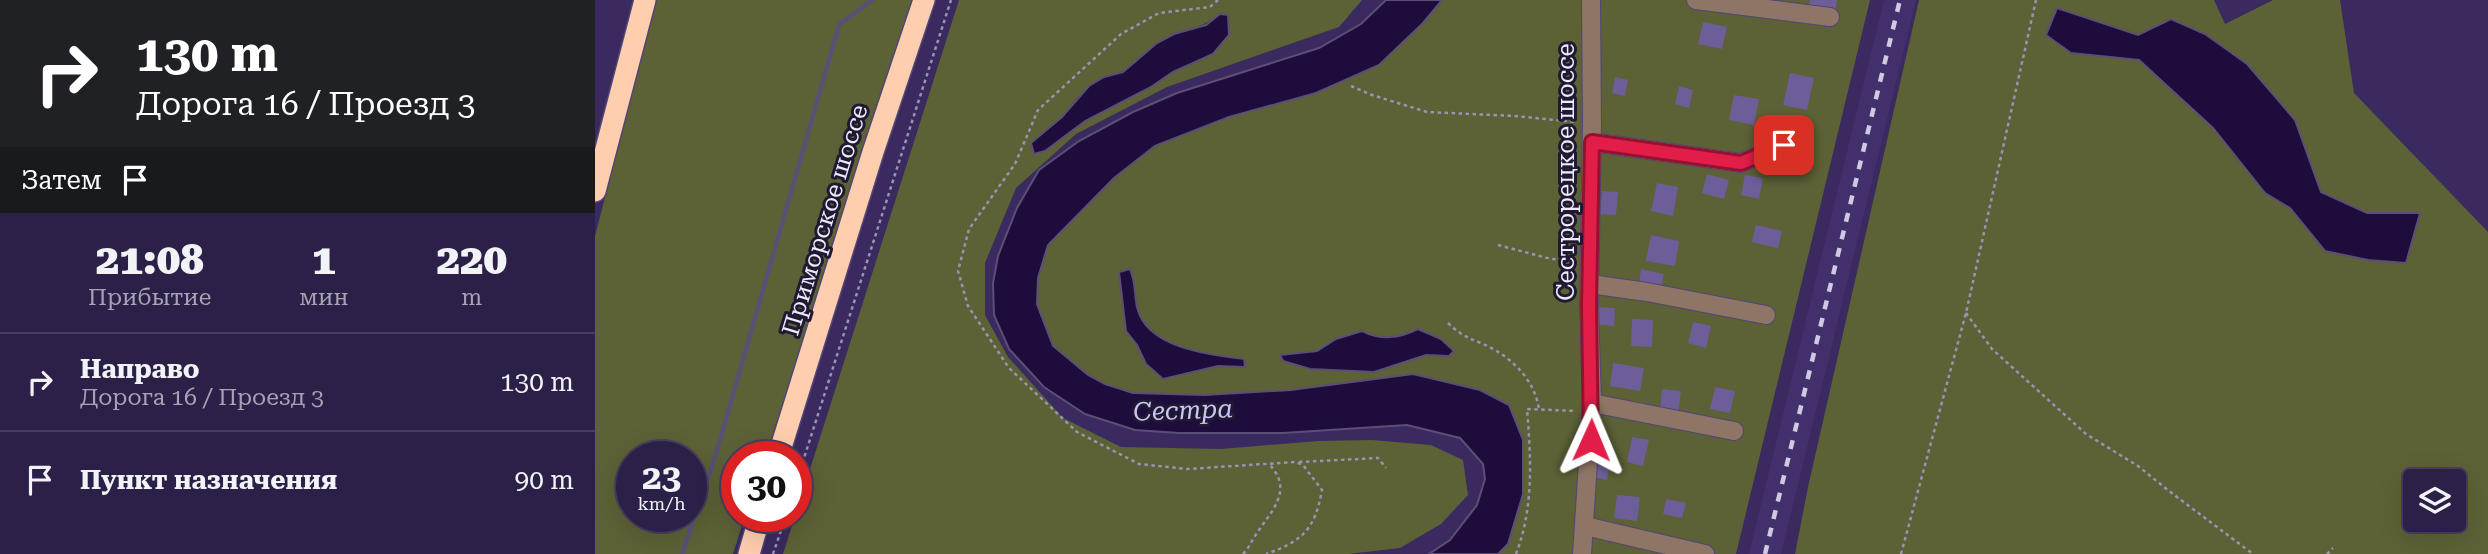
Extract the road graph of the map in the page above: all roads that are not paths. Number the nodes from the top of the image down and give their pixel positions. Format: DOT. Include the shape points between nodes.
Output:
graph roads {
  1 [pos="645,0"];
  2 [pos="924,0"];
  3 [pos="1591,0"];
  4 [pos="1696,0"];
  5 [pos="1830,17"];
  6 [pos="1592,133"];
  7 [pos="1784,145"];
  8 [pos="595,191"];
  9 [pos="1590,284"];
  10 [pos="1766,315"];
  11 [pos="1591,407"];
  12 [pos="1734,431"];
  13 [pos="783,441"];
  14 [pos="1584,526"];
  15 [pos="755,532"];
  16 [pos="749,554"];
  17 [pos="1582,554"];
  18 [pos="1705,554"];
  1 -- 8 [label="highway"];
  2 -- 13 [label="highway, Приморское шоссе"];
  3 -- 6 [label="street, Сестрорецкое шоссе"];
  4 -- 5 [label="street"];
  6 -- 7 [label="street" via="1741,163"];
  6 -- 9 [label="street, Сестрорецкое шоссе"];
  9 -- 10 [label="street"];
  9 -- 11 [label="street, Сестрорецкое шоссе"];
  11 -- 12 [label="street"];
  11 -- 14 [label="street, Сестрорецкое шоссе"];
  14 -- 17 [label="street, Сестрорецкое шоссе"];
  14 -- 18 [label="street"];
  15 -- 16 [label="highway"];
}
